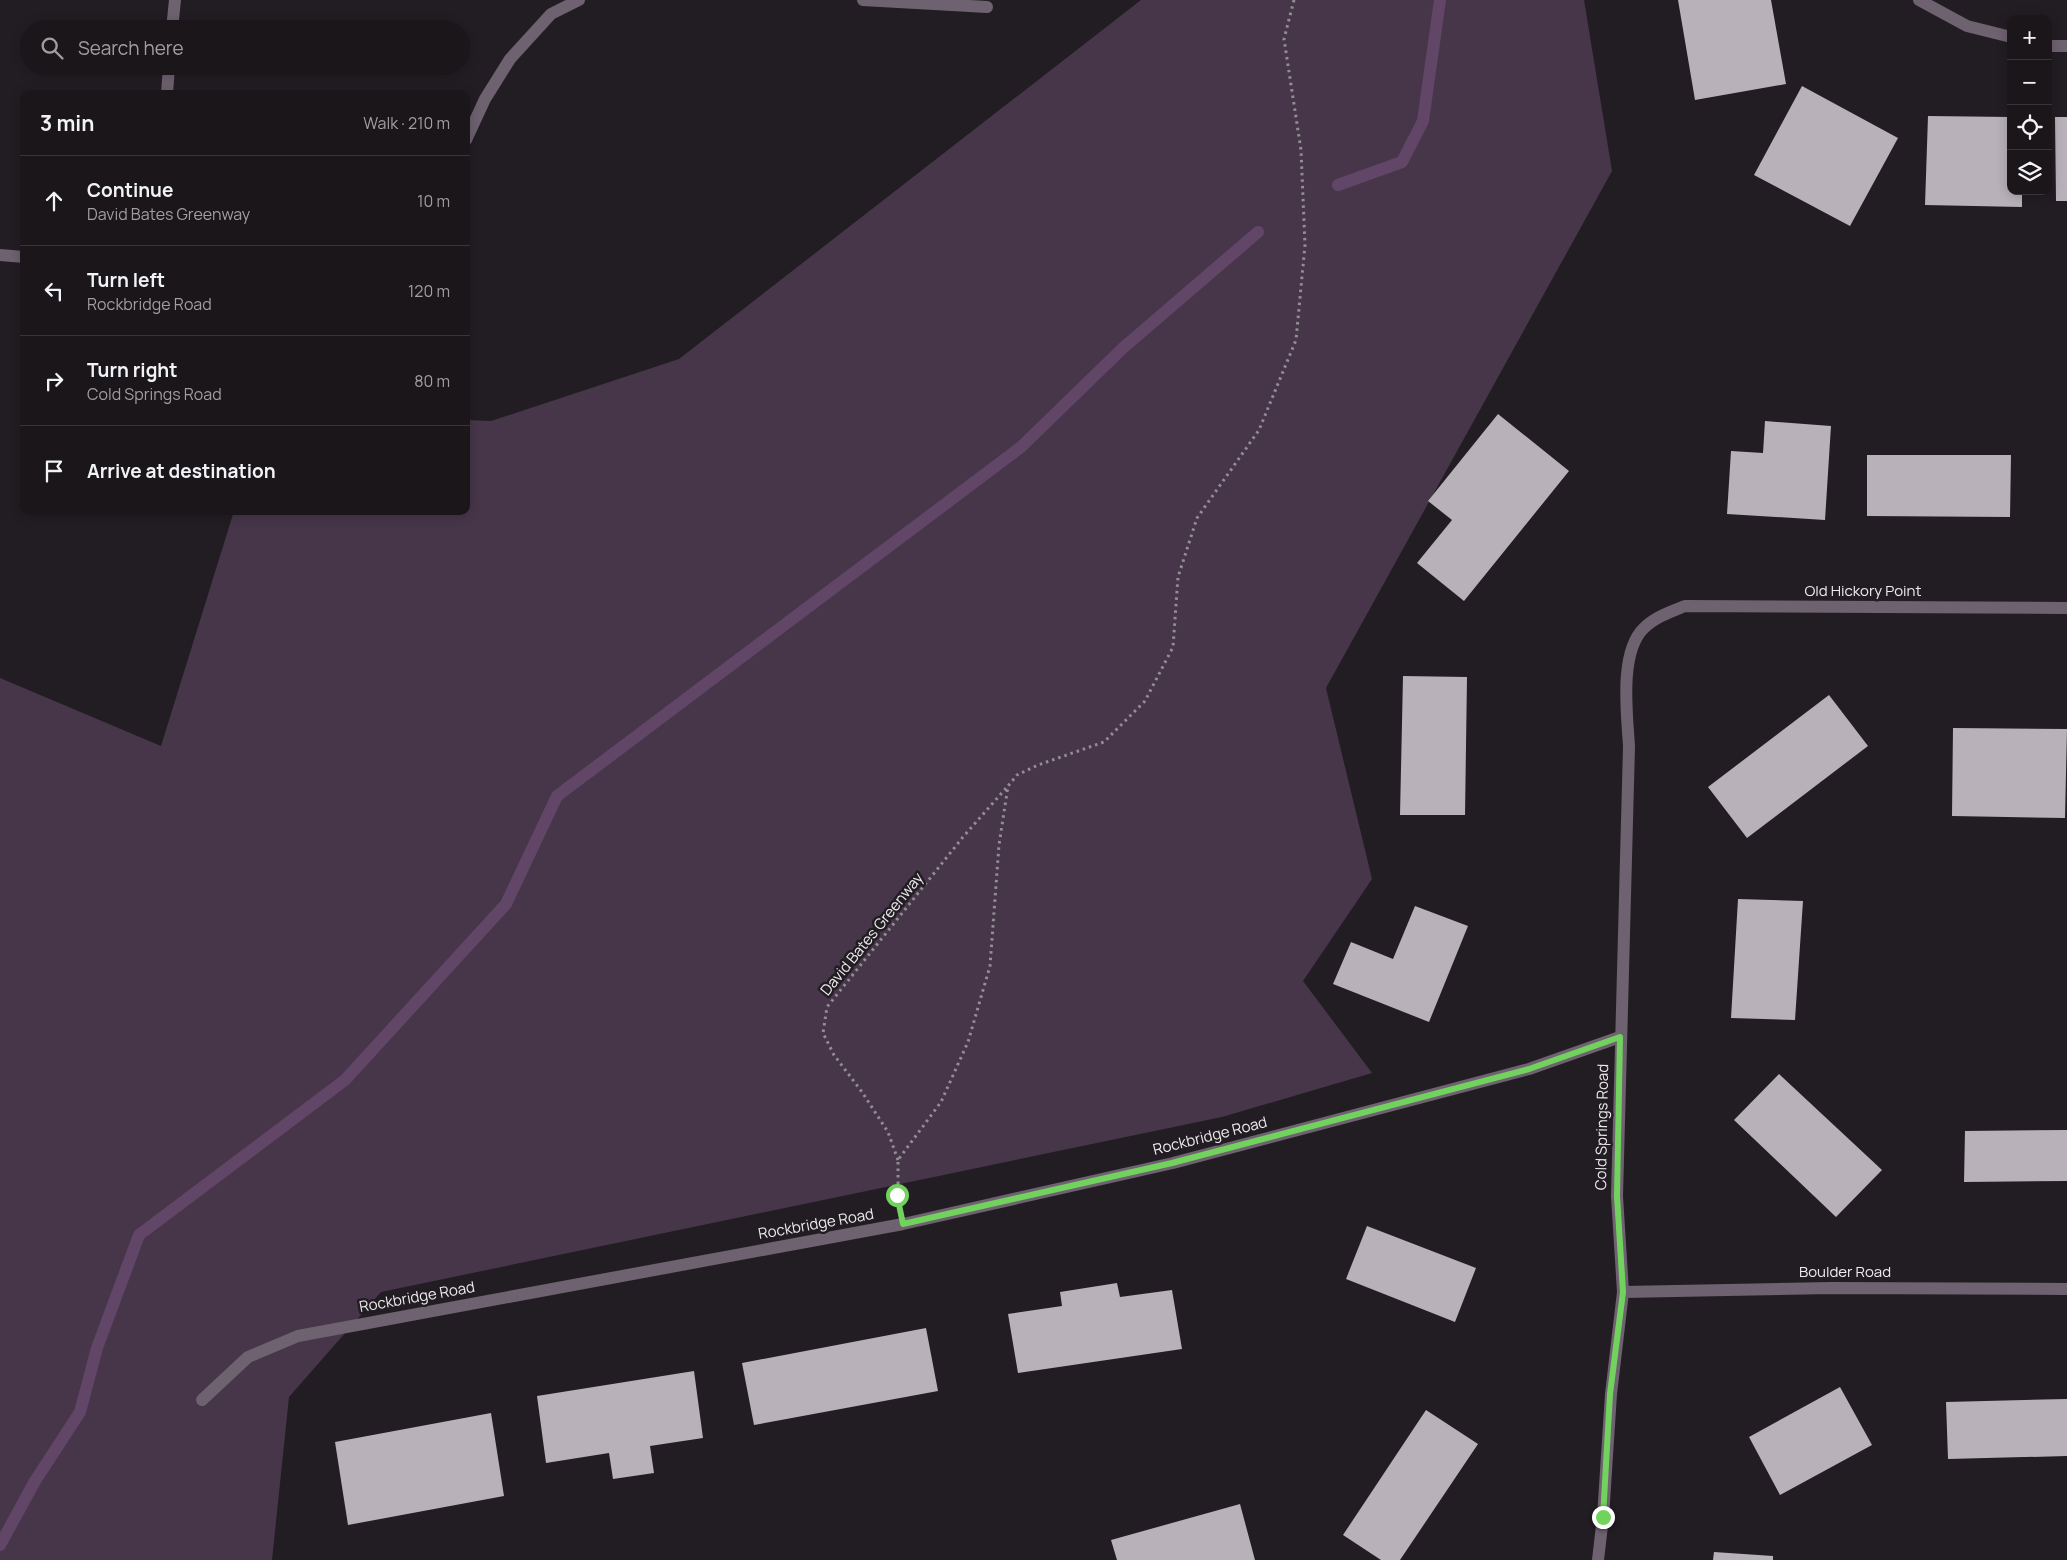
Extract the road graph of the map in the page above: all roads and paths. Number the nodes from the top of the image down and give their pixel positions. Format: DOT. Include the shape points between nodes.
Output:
graph roads {
  1 [pos="175,0"];
  2 [pos="579,0"];
  3 [pos="863,0"];
  4 [pos="1294,0"];
  5 [pos="1919,0"];
  6 [pos="988,7"];
  7 [pos="173,20"];
  8 [pos="2007,36"];
  9 [pos="2052,46"];
  10 [pos="2067,46"];
  11 [pos="169,75"];
  12 [pos="167,90"];
  13 [pos="470,131"];
  14 [pos="0,255"];
  15 [pos="20,257"];
  16 [pos="2067,608"];
  17 [pos="1661,616"];
  18 [pos="1008,786"];
  19 [pos="1620,1037"];
  20 [pos="898,1160"];
  21 [pos="903,1224"];
  22 [pos="2067,1289"];
  23 [pos="1623,1292"];
  24 [pos="202,1400"];
  25 [pos="1598,1560"];
  1 -- 7 [label="street"];
  2 -- 13 [label="street" via="550,14 510,59 485,99"];
  3 -- 6 [label="street"];
  4 -- 18 [label="path, David Bates Greenway" via="1284,40 1301,150 1305,245 1296,340 1259,430 1197,518 1178,577 1173,647 1145,701 1104,742 1038,765 1017,775"];
  5 -- 8 [label="street" via="1967,26"];
  9 -- 10 [label="street"];
  11 -- 12 [label="street"];
  14 -- 15 [label="street"];
  16 -- 17 [label="street, Old Hickory Point" via="1685,606"];
  17 -- 19 [label="street, Cold Springs Road" via="1643,629 1633,645 1629,660"];
  18 -- 20 [label="path" via="999,845 990,966 968,1042 941,1102"];
  18 -- 20 [label="path, David Bates Greenway" via="827,1007 823,1034 888,1132"];
  19 -- 21 [label="street, Rockbridge Road" via="1529,1069 1192,1158"];
  19 -- 23 [label="street, Cold Springs Road" via="1617,1196"];
  20 -- 21 [label="path, David Bates Greenway" via="897,1195"];
  21 -- 24 [label="street, Rockbridge Road" via="298,1336 248,1356"];
  22 -- 23 [label="street, Boulder Road" via="1831,1288"];
  23 -- 25 [label="street, Cold Springs Road" via="1610,1394"];
}
